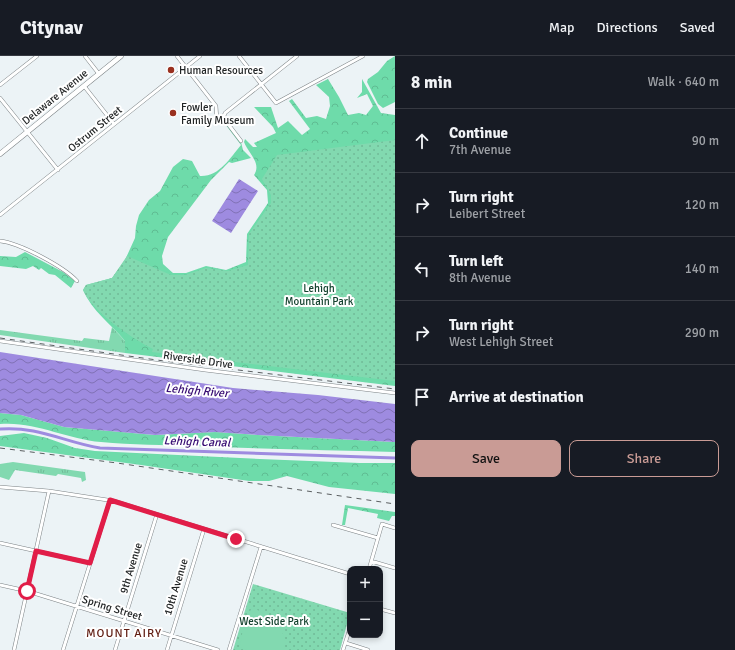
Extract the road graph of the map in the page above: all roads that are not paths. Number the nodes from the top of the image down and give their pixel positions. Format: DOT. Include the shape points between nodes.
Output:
graph roads {
  1 [pos="37,56"];
  2 [pos="85,56"];
  3 [pos="121,56"];
  4 [pos="178,56"];
  5 [pos="200,56"];
  6 [pos="238,56"];
  7 [pos="297,56"];
  8 [pos="363,56"];
  9 [pos="186,67"];
  10 [pos="99,74"];
  11 [pos="261,84"];
  12 [pos="0,85"];
  13 [pos="84,86"];
  14 [pos="0,98"];
  15 [pos="217,121"];
  16 [pos="114,124"];
  17 [pos="28,131"];
  18 [pos="241,141"];
  19 [pos="0,154"];
  20 [pos="58,170"];
  21 [pos="0,215"];
  22 [pos="0,241"];
  23 [pos="77,281"];
  24 [pos="0,341"];
  25 [pos="395,393"];
  26 [pos="0,487"];
  27 [pos="49,491"];
  28 [pos="110,500"];
  29 [pos="156,514"];
  30 [pos="333,525"];
  31 [pos="395,528"];
  32 [pos="204,529"];
  33 [pos="378,538"];
  34 [pos="0,543"];
  35 [pos="261,547"];
  36 [pos="36,551"];
  37 [pos="371,561"];
  38 [pos="90,563"];
  39 [pos="370,566"];
  40 [pos="395,568"];
  41 [pos="347,573"];
  42 [pos="0,585"];
  43 [pos="27,591"];
  44 [pos="76,606"];
  45 [pos="383,610"];
  46 [pos="395,613"];
  47 [pos="124,622"];
  48 [pos="171,636"];
  49 [pos="347,638"];
  50 [pos="346,643"];
  51 [pos="14,650"];
  52 [pos="63,650"];
  53 [pos="115,650"];
  54 [pos="166,650"];
  55 [pos="218,650"];
  56 [pos="229,650"];
  57 [pos="344,650"];
  58 [pos="368,650"];
  1 -- 12 [label="street"];
  2 -- 10 [label="street"];
  3 -- 10 [label="main road, Delaware Avenue"];
  4 -- 9 [label="street"];
  5 -- 9 [label="street, Ostrum Street"];
  6 -- 11 [label="street"];
  7 -- 11 [label="street"];
  8 -- 11 [label="street" via="276,103"];
  9 -- 15 [label="street" via="216,106"];
  9 -- 16 [label="street, Ostrum Street"];
  10 -- 13 [label="main road, Delaware Avenue"];
  11 -- 18 [label="street" via="225,113 230,127"];
  13 -- 16 [label="street"];
  13 -- 17 [label="main road, Delaware Avenue"];
  14 -- 17 [label="street"];
  16 -- 20 [label="street, Ostrum Street"];
  17 -- 19 [label="main road, Delaware Avenue"];
  17 -- 20 [label="street"];
  20 -- 21 [label="street, Ostrum Street"];
  22 -- 23 [label="street" via="16,245 58,266"];
  24 -- 25 [label="street, Riverside Drive" via="204,370"];
  26 -- 27 [label="street"];
  27 -- 28 [label="street"];
  27 -- 36 [label="street"];
  28 -- 29 [label="street"];
  28 -- 38 [label="street"];
  29 -- 32 [label="street"];
  29 -- 47 [label="street, 9th Avenue"];
  30 -- 33 [label="street"];
  31 -- 33 [label="street" via="382,524"];
  32 -- 35 [label="street"];
  32 -- 48 [label="street, 10th Avenue"];
  33 -- 37 [label="street"];
  34 -- 36 [label="street"];
  35 -- 41 [label="street"];
  35 -- 56 [label="street"];
  36 -- 38 [label="street"];
  36 -- 43 [label="street"];
  37 -- 39 [label="street"];
  37 -- 40 [label="street"];
  38 -- 44 [label="street"];
  42 -- 43 [label="street, Spring Street"];
  43 -- 44 [label="street, Spring Street"];
  43 -- 51 [label="street"];
  44 -- 47 [label="street, Spring Street"];
  44 -- 52 [label="street"];
  45 -- 46 [label="street"];
  47 -- 48 [label="street, Spring Street"];
  47 -- 53 [label="street, 9th Avenue"];
  48 -- 54 [label="street, 10th Avenue"];
  48 -- 55 [label="street, Spring Street"];
  49 -- 50 [label="street"];
  50 -- 57 [label="street"];
  50 -- 58 [label="street"];
}
